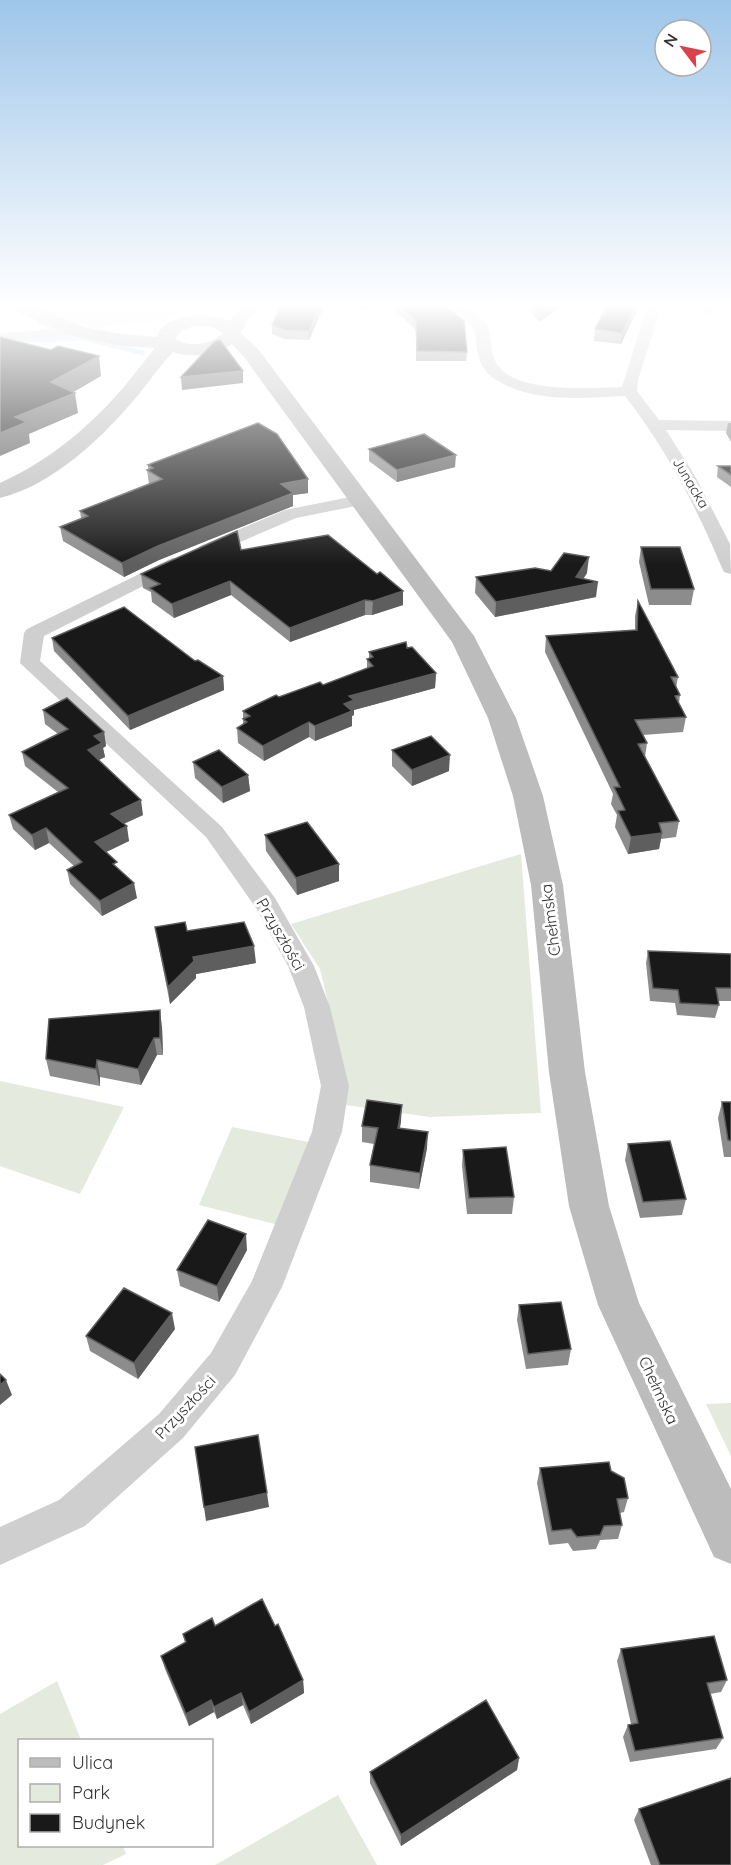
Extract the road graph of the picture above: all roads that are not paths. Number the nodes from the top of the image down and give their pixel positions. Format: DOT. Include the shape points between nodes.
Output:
graph roads {
  1 [pos="129,391"];
  2 [pos="279,391"];
  3 [pos="552,391"];
  4 [pos="629,391"];
  5 [pos="657,425"];
  6 [pos="731,426"];
  7 [pos="0,491"];
  8 [pos="360,500"];
  9 [pos="731,568"];
  10 [pos="731,1540"];
  11 [pos="0,1546"];
  1 -- 7 [label="street" via="83,442"];
  2 -- 8 [label="street, Chełmska"];
  3 -- 4 [label="street"];
  4 -- 5 [label="street, Junacka"];
  5 -- 6 [label="street"];
  5 -- 9 [label="street, Junacka" via="708,513"];
  8 -- 10 [label="street, Chełmska" via="465,641 502,718 528,796 547,885 567,1072 589,1206 619,1305"];
  8 -- 11 [label="street, Przyszłości" via="291,514 167,566 34,633 30,663 214,832 266,904 301,966 317,1007 335,1086 327,1132 266,1287 223,1364 171,1425 72,1513"];
}
